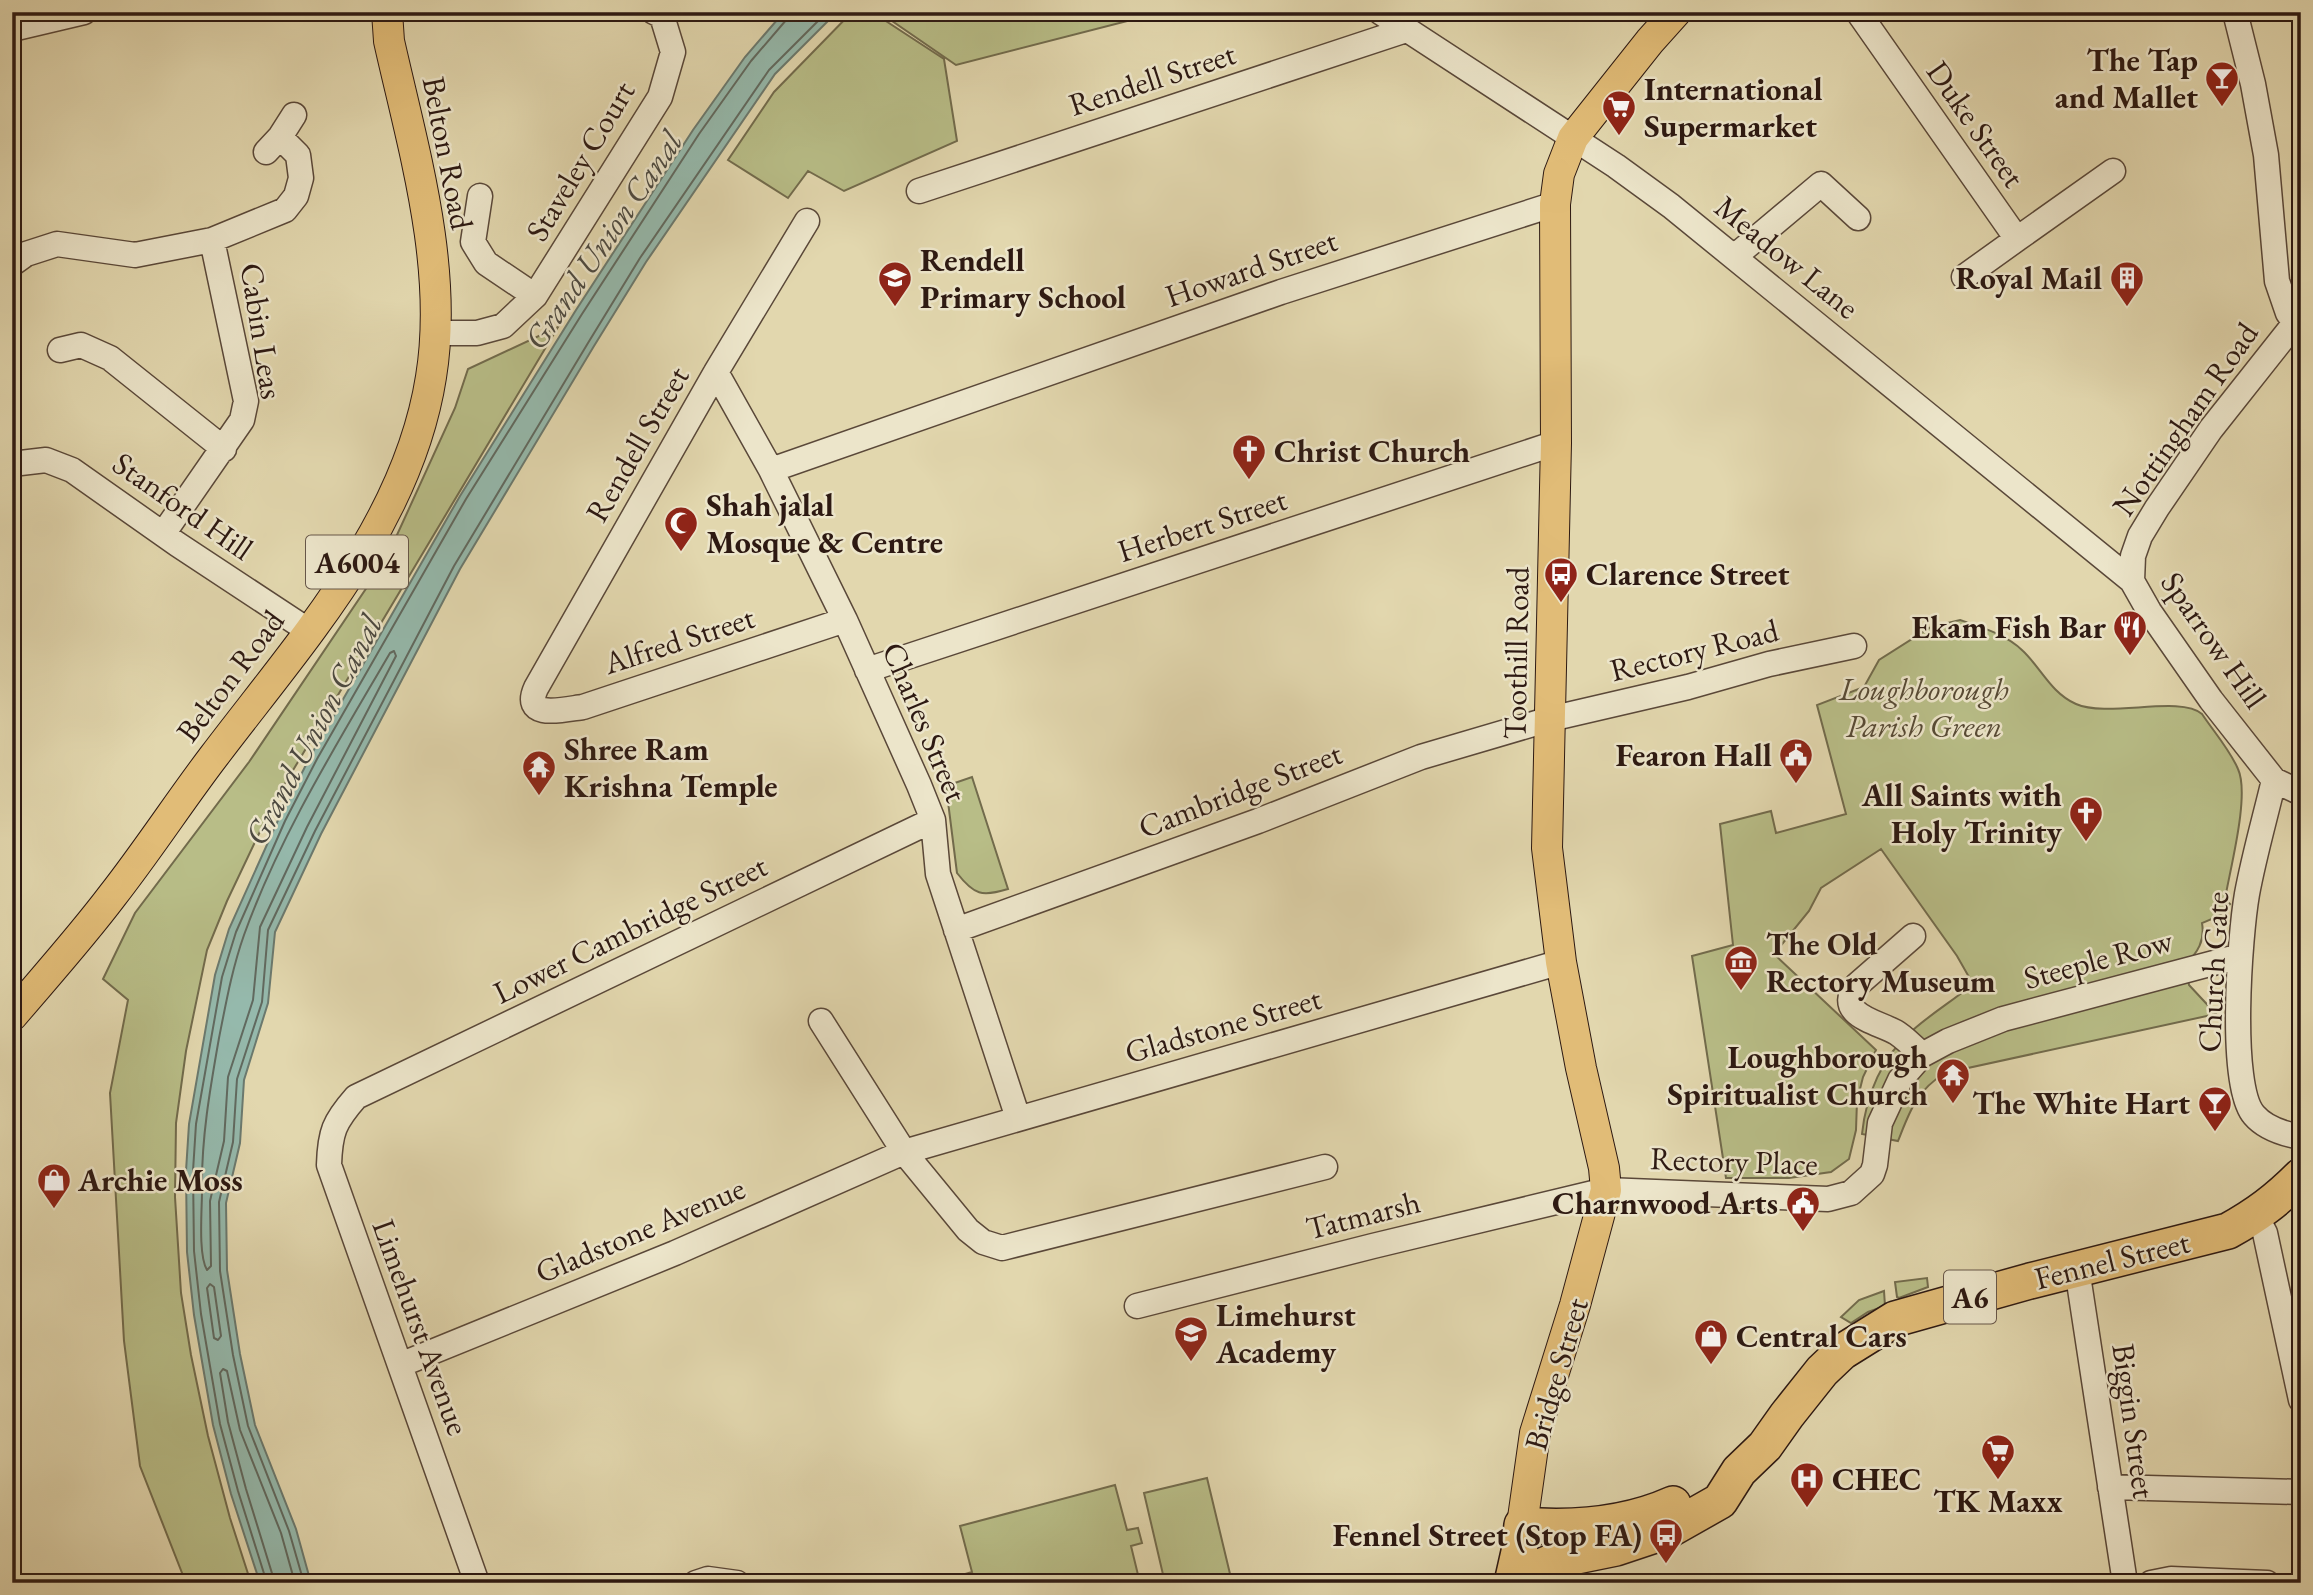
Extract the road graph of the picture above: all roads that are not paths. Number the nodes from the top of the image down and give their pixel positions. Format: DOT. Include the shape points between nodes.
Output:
graph roads {
  1 [pos="83,12"];
  2 [pos="387,12"];
  3 [pos="1380,12"];
  4 [pos="1676,12"];
  5 [pos="1858,12"];
  6 [pos="2235,12"];
  7 [pos="660,14"];
  8 [pos="12,29"];
  9 [pos="1406,30"];
  10 [pos="294,115"];
  11 [pos="1573,138"];
  12 [pos="2113,171"];
  13 [pos="919,191"];
  14 [pos="480,196"];
  15 [pos="1555,204"];
  16 [pos="1858,218"];
  17 [pos="807,221"];
  18 [pos="2017,239"];
  19 [pos="212,240"];
  20 [pos="1734,257"];
  21 [pos="12,264"];
  22 [pos="1964,277"];
  23 [pos="536,296"];
  24 [pos="2299,325"];
  25 [pos="435,333"];
  26 [pos="60,351"];
  27 [pos="716,372"];
  28 [pos="1556,443"];
  29 [pos="224,449"];
  30 [pos="12,464"];
  31 [pos="771,470"];
  32 [pos="163,534"];
  33 [pos="2132,581"];
  34 [pos="845,620"];
  35 [pos="309,631"];
  36 [pos="1854,646"];
  37 [pos="867,670"];
  38 [pos="534,704"];
  39 [pos="1550,719"];
  40 [pos="2274,780"];
  41 [pos="2301,793"];
  42 [pos="933,820"];
  43 [pos="956,930"];
  44 [pos="1913,936"];
  45 [pos="2241,956"];
  46 [pos="1561,962"];
  47 [pos="12,1016"];
  48 [pos="821,1021"];
  49 [pos="1922,1055"];
  50 [pos="356,1097"];
  51 [pos="1886,1112"];
  52 [pos="1018,1118"];
  53 [pos="2301,1137"];
  54 [pos="904,1152"];
  55 [pos="1325,1167"];
  56 [pos="2301,1177"];
  57 [pos="1605,1179"];
  58 [pos="2256,1216"];
  59 [pos="2077,1269"];
  60 [pos="1137,1306"];
  61 [pos="400,1365"];
  62 [pos="2301,1400"];
  63 [pos="1739,1471"];
  64 [pos="2110,1487"];
  65 [pos="2301,1492"];
  66 [pos="1521,1525"];
  67 [pos="1513,1580"];
  68 [pos="477,1583"];
  69 [pos="696,1583"];
  70 [pos="737,1583"];
  71 [pos="2125,1583"];
  72 [pos="2151,1583"];
  73 [pos="2267,1583"];
  1 -- 8 [label="street"];
  2 -- 25 [label="main road, Belton Road / A6004" via="389,41 430,236"];
  3 -- 9 [label="street, Meadow Lane"];
  4 -- 11 [label="main road"];
  5 -- 18 [label="street, Duke Street"];
  6 -- 24 [label="street, Nottingham Road" via="2266,155 2277,281"];
  7 -- 23 [label="street, Staveley Court" via="673,52 660,97"];
  9 -- 11 [label="street, Meadow Lane"];
  9 -- 13 [label="street, Rendell Street"];
  10 -- 19 [label="street" via="273,144 298,155 301,177 296,195 285,210"];
  11 -- 15 [label="main road, Toothill Road" via="1559,174"];
  11 -- 20 [label="street, Meadow Lane" via="1671,206"];
  12 -- 18 [label="street, Duke Street"];
  14 -- 23 [label="street, Staveley Court" via="473,242 486,263"];
  15 -- 28 [label="main road, Toothill Road"];
  15 -- 31 [label="street, Howard Street" via="1281,292"];
  16 -- 20 [label="street" via="1821,184"];
  17 -- 27 [label="street, Rendell Street"];
  18 -- 22 [label="street, Duke Street"];
  19 -- 21 [label="street" via="135,255 57,244"];
  19 -- 29 [label="street, Cabin Leas" via="246,401 242,420"];
  20 -- 33 [label="street, Meadow Lane"];
  23 -- 25 [label="street, Staveley Court" via="503,326 477,333"];
  24 -- 33 [label="street, Nottingham Road" via="2211,429 2157,508 2136,546"];
  25 -- 35 [label="main road, Belton Road / A6004" via="431,377 404,473 381,522"];
  26 -- 29 [label="street" via="81,345 110,358"];
  27 -- 31 [label="street, Charles Street"];
  27 -- 38 [label="street, Rendell Street" via="536,688"];
  28 -- 37 [label="street, Herbert Street"];
  28 -- 39 [label="main road, Toothill Road"];
  29 -- 32 [label="street, Cabin Leas"];
  30 -- 32 [label="street, Stanford Hill" via="46,460 72,470"];
  31 -- 34 [label="street, Charles Street"];
  32 -- 35 [label="street, Stanford Hill"];
  33 -- 40 [label="street, Sparrow Hill" via="2211,700"];
  34 -- 37 [label="street, Charles Street"];
  34 -- 38 [label="street, Alfred Street" via="583,707 552,711"];
  35 -- 47 [label="main road, Belton Road / A6004" via="112,896"];
  36 -- 39 [label="street, Rectory Road"];
  37 -- 42 [label="street, Charles Street"];
  39 -- 43 [label="street, Cambridge Street" via="1421,757"];
  39 -- 46 [label="main road, Toothill Road" via="1547,848"];
  40 -- 41 [label="street, Sparrow Hill"];
  40 -- 45 [label="street, Church Gate" via="2247,896"];
  42 -- 43 [label="street, Charles Street" via="938,874"];
  42 -- 50 [label="street, Lower Cambridge Street"];
  43 -- 52 [label="street, Charles Street"];
  44 -- 49 [label="street" via="1857,985 1850,1003 1866,1020 1894,1031"];
  45 -- 49 [label="street, Steeple Row" via="2003,1019"];
  45 -- 53 [label="street, Church Gate" via="2243,1090 2252,1114 2274,1130"];
  46 -- 52 [label="street, Gladstone Street"];
  46 -- 57 [label="main road, Toothill Road"];
  48 -- 54 [label="street, Tatmarsh"];
  49 -- 51 [label="street, Steeple Row" via="1900,1080"];
  50 -- 61 [label="street, Limehurst Avenue" via="340,1115 330,1138 329,1165"];
  51 -- 57 [label="street, Rectory Place" via="1872,1174 1851,1193 1828,1199"];
  52 -- 54 [label="street, Gladstone Street"];
  54 -- 55 [label="street, Tatmarsh" via="968,1230 1002,1248"];
  54 -- 61 [label="street, Gladstone Avenue"];
  56 -- 58 [label="highway, A6"];
  57 -- 60 [label="street, Tatmarsh" via="1373,1246"];
  57 -- 66 [label="main road, Bridge Street" via="1576,1305 1535,1433"];
  58 -- 59 [label="highway, Fennel Street / A6" via="2228,1231"];
  58 -- 62 [label="street" via="2265,1233"];
  59 -- 63 [label="highway, Fennel Street / A6" via="1895,1319 1873,1331 1822,1371 1765,1446"];
  59 -- 64 [label="street, Biggin Street"];
  61 -- 68 [label="street, Limehurst Avenue"];
  63 -- 66 [label="highway, Fennel Street / A6" via="1661,1509 1619,1521 1559,1528"];
  63 -- 67 [label="highway, Fennel Street / A6" via="1720,1501 1667,1531 1557,1560"];
  64 -- 65 [label="street"];
  64 -- 71 [label="street, Biggin Street"];
  66 -- 67 [label="highway, Bridge Street / A6"];
  69 -- 70 [label="street" via="708,1578"];
  72 -- 73 [label="street" via="2171,1579"];
}
